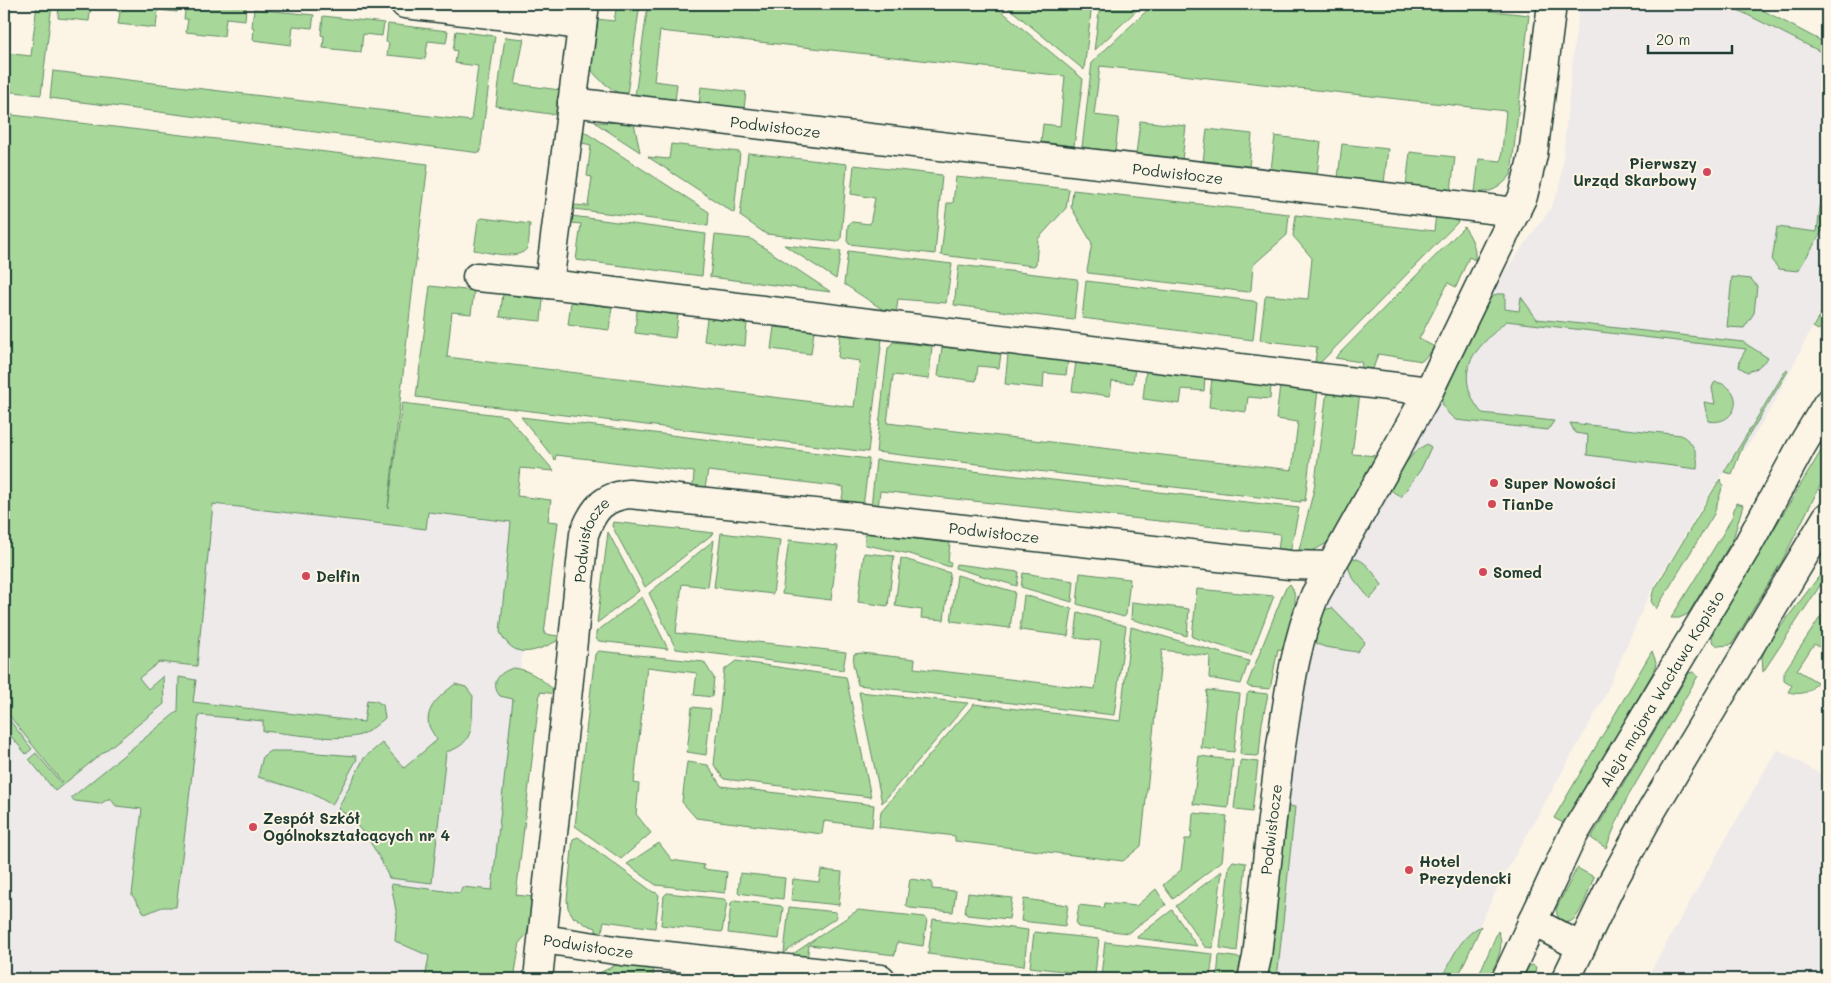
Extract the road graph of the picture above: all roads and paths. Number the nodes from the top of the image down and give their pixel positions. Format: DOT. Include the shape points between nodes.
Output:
graph roads {
  1 [pos="405,4"];
  2 [pos="1552,4"];
  3 [pos="583,14"];
  4 [pos="572,102"];
  5 [pos="1516,212"];
  6 [pos="477,277"];
  7 [pos="549,284"];
  8 [pos="1429,391"];
  9 [pos="1827,404"];
  10 [pos="1827,517"];
  11 [pos="1331,566"];
  12 [pos="1532,921"];
  13 [pos="543,939"];
  14 [pos="1581,947"];
  15 [pos="538,979"];
  16 [pos="881,979"];
  17 [pos="1252,979"];
  18 [pos="1506,979"];
  19 [pos="1566,979"];
  1 -- 3 [label="street"];
  2 -- 5 [label="street, Podwisłocze" via="1533,155 1529,178"];
  3 -- 4 [label="street"];
  4 -- 5 [label="street, Podwisłocze"];
  4 -- 7 [label="street"];
  5 -- 8 [label="street, Podwisłocze"];
  6 -- 7 [label="street"];
  7 -- 8 [label="street"];
  8 -- 11 [label="street, Podwisłocze"];
  9 -- 12 [label="street, Aleja majora Wacława Kopisto" via="1749,543 1572,839"];
  10 -- 14 [label="street" via="1652,810"];
  11 -- 13 [label="street, Podwisłocze" via="1290,565 864,518 618,495 599,505 584,534"];
  11 -- 17 [label="street, Podwisłocze" via="1315,595 1296,649"];
  12 -- 14 [label="street"];
  12 -- 18 [label="street, Aleja majora Wacława Kopisto"];
  13 -- 15 [label="street"];
  13 -- 16 [label="street, Podwisłocze" via="622,951"];
  14 -- 19 [label="street"];
}
